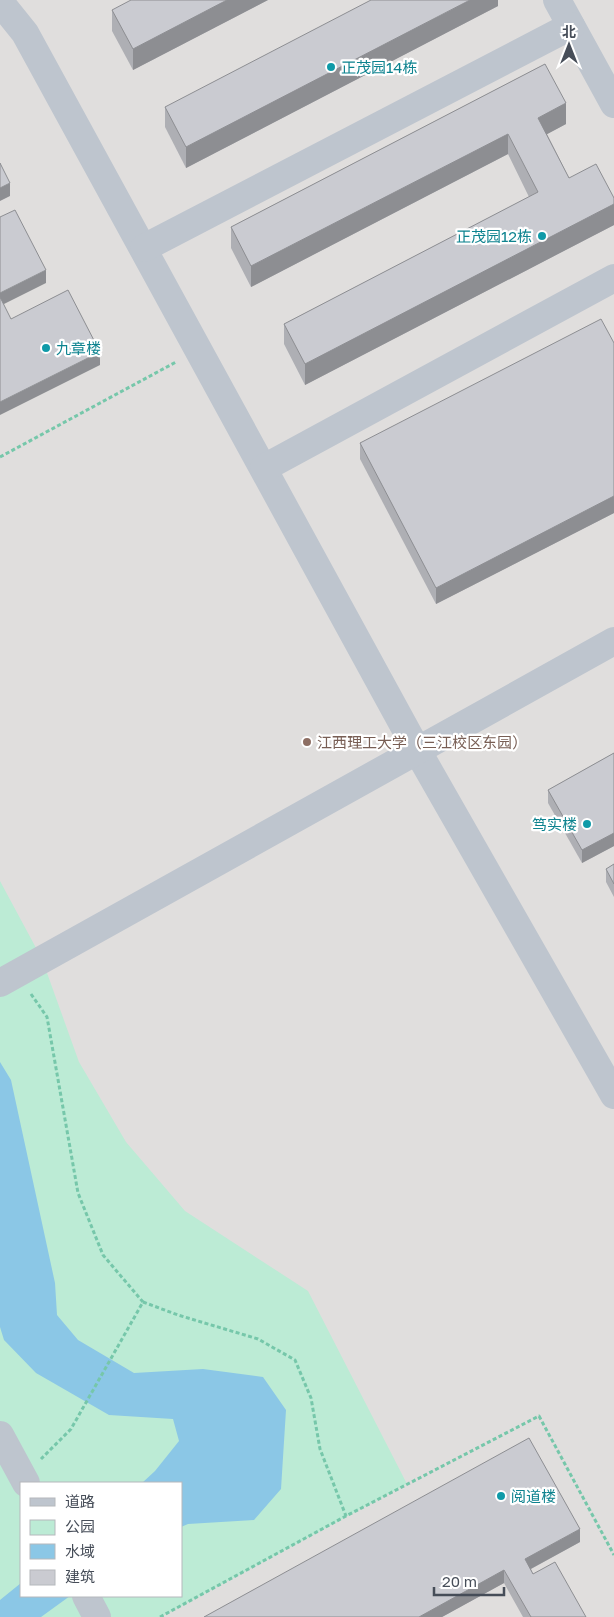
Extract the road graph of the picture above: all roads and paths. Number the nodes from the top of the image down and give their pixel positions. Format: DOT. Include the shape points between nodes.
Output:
graph roads {
  1 [pos="557,0"];
  2 [pos="0,2"];
  3 [pos="571,26"];
  4 [pos="614,104"];
  5 [pos="144,248"];
  6 [pos="614,278"];
  7 [pos="198,350"];
  8 [pos="0,457"];
  9 [pos="264,468"];
  10 [pos="614,641"];
  11 [pos="417,750"];
  12 [pos="9,978"];
  13 [pos="614,1095"];
  14 [pos="143,1302"];
  15 [pos="0,1434"];
  16 [pos="24,1480"];
  17 [pos="346,1516"];
  18 [pos="614,1555"];
  19 [pos="87,1597"];
  20 [pos="97,1617"];
  21 [pos="160,1617"];
  1 -- 3 [label="street"];
  2 -- 5 [label="street" via="25,33"];
  3 -- 4 [label="street"];
  3 -- 5 [label="street"];
  5 -- 7 [label="street"];
  6 -- 9 [label="street"];
  7 -- 8 [label="path"];
  7 -- 9 [label="street"];
  9 -- 11 [label="street"];
  10 -- 11 [label="street"];
  11 -- 12 [label="street"];
  11 -- 13 [label="street"];
  12 -- 14 [label="path" via="47,1017 78,1193 103,1255"];
  14 -- 16 [label="path" via="71,1429"];
  14 -- 17 [label="path" via="258,1339 295,1360 311,1398 320,1449"];
  15 -- 16 [label="street"];
  17 -- 18 [label="path" via="539,1416"];
  17 -- 21 [label="path"];
  19 -- 20 [label="street"];
}
